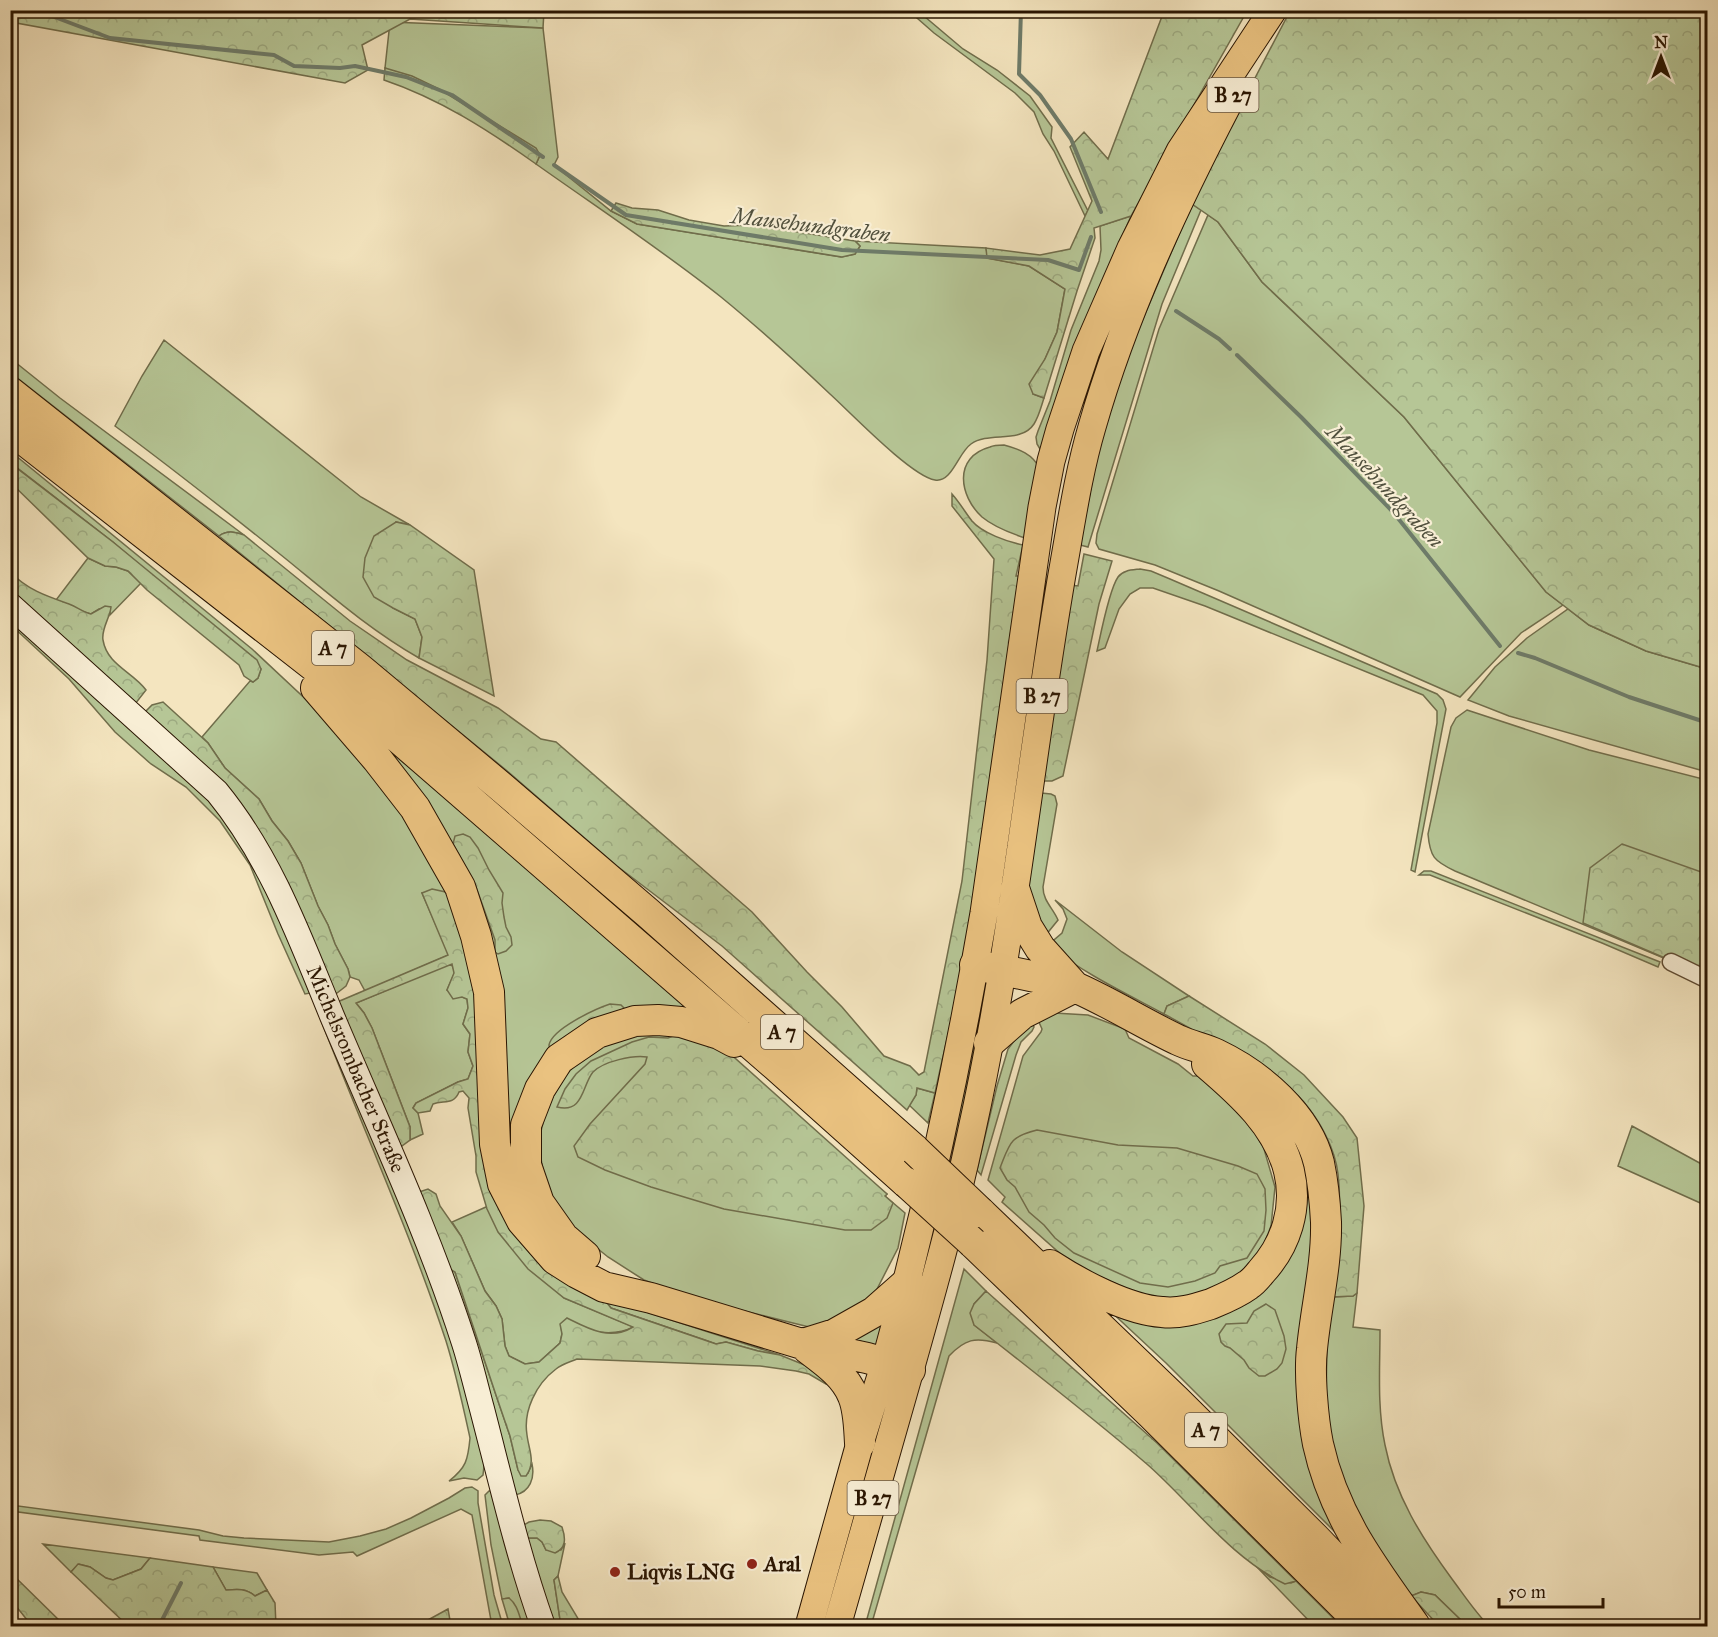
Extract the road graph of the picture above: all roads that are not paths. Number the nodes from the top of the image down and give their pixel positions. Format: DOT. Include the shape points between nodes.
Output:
graph roads {
  1 [pos="1275,10"];
  2 [pos="10,392"];
  3 [pos="10,429"];
  4 [pos="10,605"];
  5 [pos="242,610"];
  6 [pos="1015,891"];
  7 [pos="1671,962"];
  8 [pos="988,968"];
  9 [pos="1707,980"];
  10 [pos="1075,987"];
  11 [pos="1180,1041"];
  12 [pos="989,1043"];
  13 [pos="776,1066"];
  14 [pos="1006,1238"];
  15 [pos="908,1282"];
  16 [pos="651,1298"];
  17 [pos="802,1344"];
  18 [pos="898,1366"];
  19 [pos="861,1443"];
  20 [pos="543,1626"];
  21 [pos="809,1626"];
  22 [pos="837,1626"];
  23 [pos="1364,1626"];
  24 [pos="1401,1626"];
  25 [pos="1415,1626"];
  1 -- 6 [label="main road, B 27" via="1146,274 1112,360 1091,431 1050,642"];
  1 -- 8 [label="main road, B 27" via="1180,150 1086,351 1060,429 1042,507 984,913"];
  2 -- 14 [label="highway, A 7, bridge" via="360,669 491,778 915,1150"];
  3 -- 5 [label="highway, A 7"];
  4 -- 20 [label="main road, Michelsrombacher Straße" via="217,792 256,847 292,918 442,1276"];
  5 -- 13 [label="highway, A 7" via="343,690"];
  5 -- 16 [label="highway" via="327,699 377,759 415,808 460,887 489,992 495,1143 503,1184 522,1221 555,1258 577,1273 604,1287"];
  6 -- 8 [label="main road, B 27"];
  6 -- 10 [label="highway" via="1040,948"];
  7 -- 9 [label="street"];
  8 -- 10 [label="highway"];
  8 -- 12 [label="main road, B 27"];
  8 -- 15 [label="main road, B 27" via="950,1094"];
  10 -- 11 [label="highway"];
  10 -- 12 [label="highway" via="1022,1014"];
  11 -- 14 [label="highway" via="1236,1090 1277,1138 1290,1172 1292,1204 1285,1238 1270,1262 1249,1285 1220,1300 1188,1312 1164,1313 1141,1309 1103,1293"];
  11 -- 25 [label="highway" via="1216,1054 1258,1079 1286,1104 1304,1128 1318,1162 1326,1224 1311,1350 1317,1442 1345,1521"];
  12 -- 18 [label="main road, B 27" via="955,1204"];
  13 -- 16 [label="highway" via="699,1026 635,1021 597,1033 559,1059 540,1089 526,1125 526,1165 539,1203 563,1238"];
  13 -- 23 [label="highway, A 7, bridge" via="973,1243"];
  14 -- 24 [label="highway, A 7" via="1193,1416"];
  15 -- 17 [label="highway" via="874,1312 835,1334"];
  15 -- 18 [label="main road, B 27"];
  16 -- 17 [label="highway"];
  17 -- 18 [label="highway"];
  17 -- 19 [label="highway" via="836,1371 853,1395"];
  18 -- 19 [label="main road, B 27"];
  18 -- 22 [label="main road, B 27"];
  19 -- 21 [label="main road, B 27"];
}
